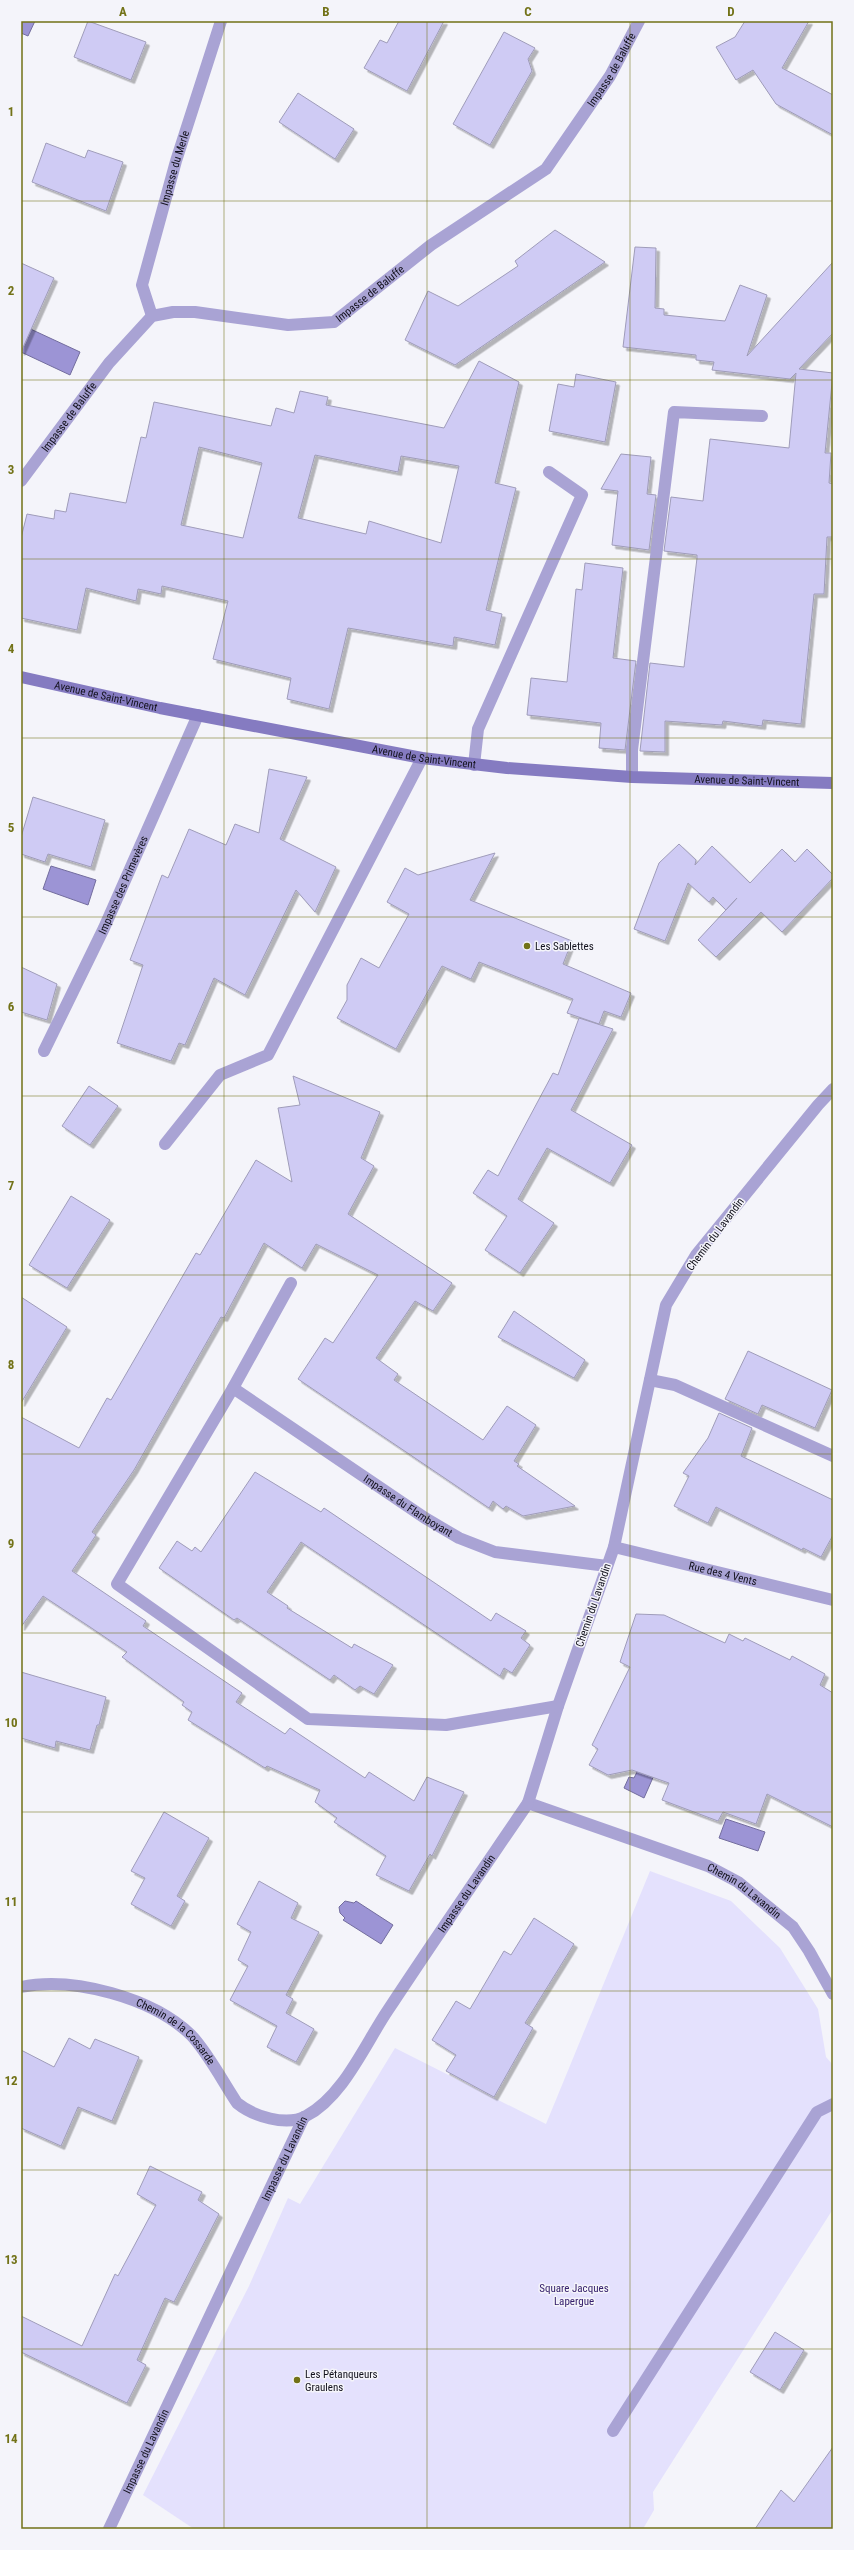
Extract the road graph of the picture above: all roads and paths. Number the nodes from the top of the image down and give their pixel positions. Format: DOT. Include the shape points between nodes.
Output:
graph roads {
  1 [pos="221,21"];
  2 [pos="639,21"];
  3 [pos="152,316"];
  4 [pos="762,416"];
  5 [pos="549,472"];
  6 [pos="21,481"];
  7 [pos="21,678"];
  8 [pos="198,716"];
  9 [pos="422,758"];
  10 [pos="474,765"];
  11 [pos="632,777"];
  12 [pos="833,783"];
  13 [pos="44,1051"];
  14 [pos="833,1089"];
  15 [pos="165,1144"];
  16 [pos="291,1283"];
  17 [pos="650,1380"];
  18 [pos="234,1388"];
  19 [pos="833,1456"];
  20 [pos="614,1547"];
  21 [pos="607,1566"];
  22 [pos="833,1600"];
  23 [pos="558,1706"];
  24 [pos="528,1803"];
  25 [pos="21,1987"];
  26 [pos="833,1994"];
  27 [pos="833,2104"];
  28 [pos="304,2117"];
  29 [pos="613,2431"];
  30 [pos="109,2529"];
  1 -- 3 [label="street, Impasse du Merle" via="176,161 142,285"];
  2 -- 3 [label="street, Impasse de Baluffe" via="610,76 546,169 431,245 334,322 288,326 194,312"];
  3 -- 6 [label="street, Impasse de Baluffe" via="109,363"];
  4 -- 11 [label="street" via="674,412 632,750"];
  5 -- 10 [label="street" via="582,495 478,729"];
  7 -- 8 [label="street, Avenue de Saint-Vincent"];
  8 -- 9 [label="street, Avenue de Saint-Vincent"];
  8 -- 13 [label="street, Impasse des Primevères" via="104,928"];
  9 -- 10 [label="street, Avenue de Saint-Vincent"];
  9 -- 15 [label="street" via="268,1055 220,1075"];
  10 -- 11 [label="street, Avenue de Saint-Vincent"];
  11 -- 12 [label="street, Avenue de Saint-Vincent"];
  14 -- 17 [label="street, Chemin du Lavandin" via="696,1254 666,1305"];
  16 -- 18 [label="street"];
  17 -- 19 [label="street" via="676,1385"];
  17 -- 20 [label="street, Chemin du Lavandin"];
  18 -- 21 [label="street, Impasse du Flamboyant" via="425,1518 459,1538 494,1552"];
  18 -- 23 [label="street" via="118,1584 308,1719 446,1725"];
  20 -- 21 [label="street, Chemin du Lavandin"];
  20 -- 22 [label="street, Rue des 4 Vents"];
  21 -- 23 [label="street, Chemin du Lavandin"];
  23 -- 24 [label="street, Chemin du Lavandin"];
  24 -- 26 [label="street, Chemin du Lavandin" via="708,1866 738,1882 793,1927"];
  24 -- 28 [label="street, Impasse du Lavandin" via="387,2011 335,2093"];
  25 -- 28 [label="street, Chemin de la Cossarde" via="32,1984 95,1989 163,2013 192,2037 237,2103 246,2111 288,2120"];
  27 -- 29 [label="street" via="817,2112"];
  28 -- 30 [label="street, Impasse du Lavandin"];
}
